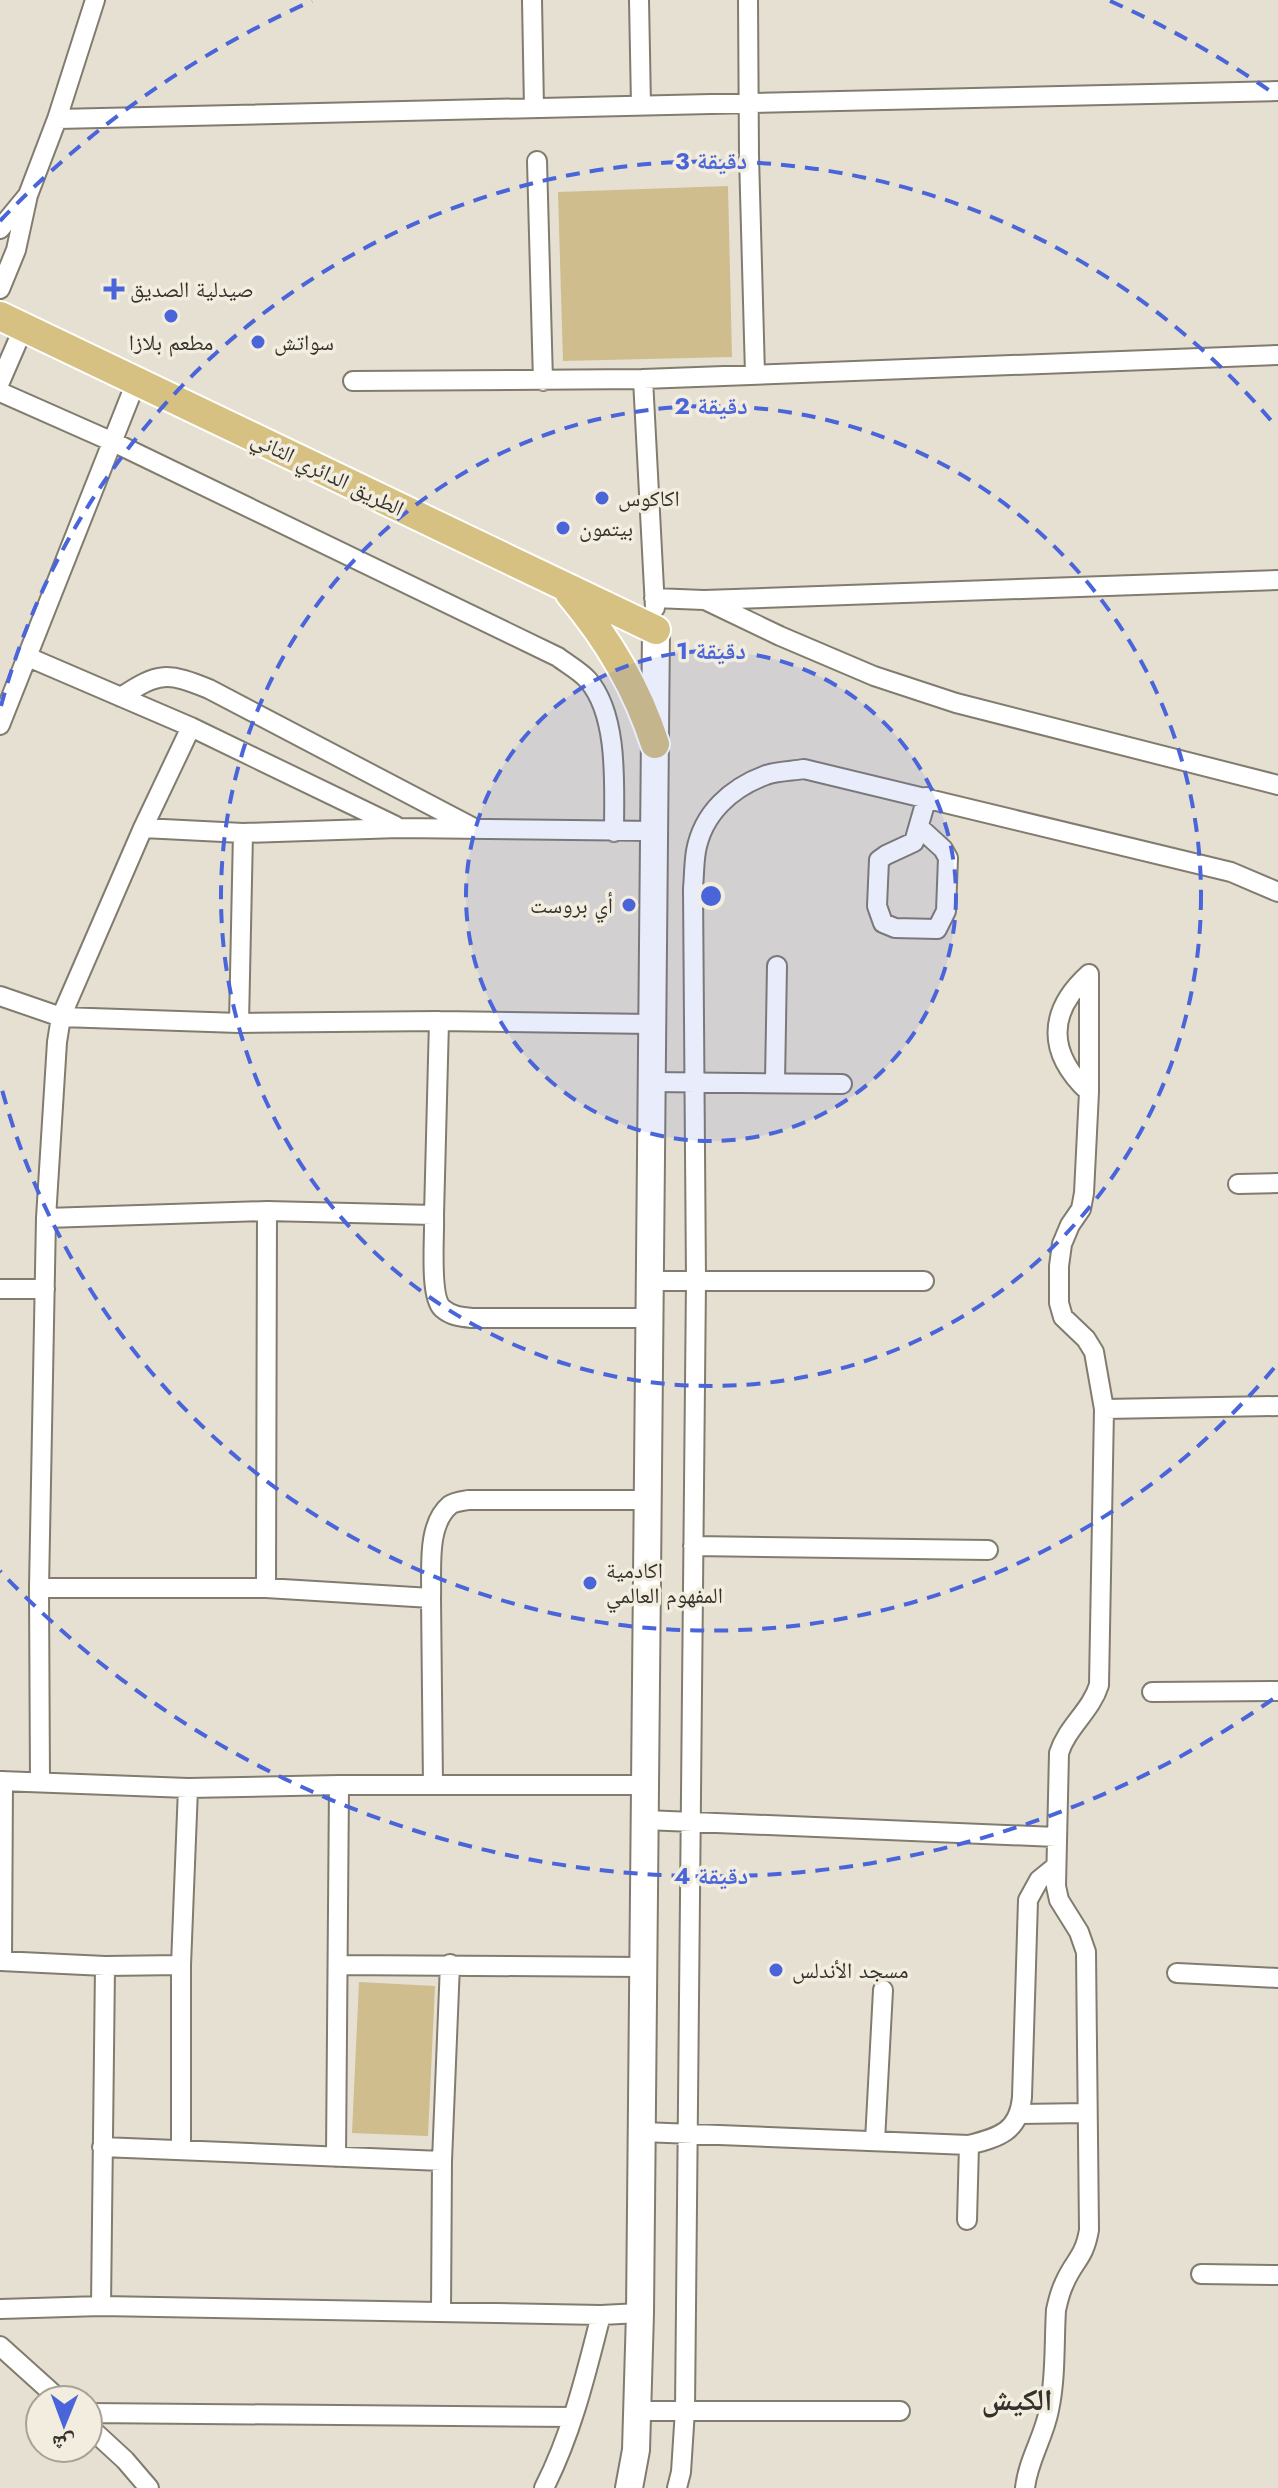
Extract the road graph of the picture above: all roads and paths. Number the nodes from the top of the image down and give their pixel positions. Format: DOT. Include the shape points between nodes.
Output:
graph roads {
  1 [pos="95,0"];
  2 [pos="532,0"];
  3 [pos="639,0"];
  4 [pos="748,0"];
  5 [pos="1278,91"];
  6 [pos="748,103"];
  7 [pos="641,105"];
  8 [pos="534,108"];
  9 [pos="57,119"];
  10 [pos="537,161"];
  11 [pos="28,195"];
  12 [pos="0,229"];
  13 [pos="0,289"];
  14 [pos="12,323"];
  15 [pos="1278,355"];
  16 [pos="755,374"];
  17 [pos="643,379"];
  18 [pos="353,381"];
  19 [pos="543,381"];
  20 [pos="0,382"];
  21 [pos="136,382"];
  22 [pos="0,392"];
  23 [pos="113,442"];
  24 [pos="1278,580"];
  25 [pos="562,584"];
  26 [pos="654,598"];
  27 [pos="704,600"];
  28 [pos="656,630"];
  29 [pos="28,657"];
  30 [pos="121,697"];
  31 [pos="0,725"];
  32 [pos="191,727"];
  33 [pos="655,744"];
  34 [pos="1278,785"];
  35 [pos="927,797"];
  36 [pos="919,827"];
  37 [pos="143,828"];
  38 [pos="399,828"];
  39 [pos="475,829"];
  40 [pos="655,831"];
  41 [pos="614,832"];
  42 [pos="243,833"];
  43 [pos="1278,892"];
  44 [pos="777,966"];
  45 [pos="0,996"];
  46 [pos="61,1017"];
  47 [pos="439,1021"];
  48 [pos="239,1023"];
  49 [pos="653,1024"];
  50 [pos="694,1081"];
  51 [pos="652,1082"];
  52 [pos="775,1082"];
  53 [pos="842,1084"];
  54 [pos="1089,1092"];
  55 [pos="1278,1183"];
  56 [pos="1238,1184"];
  57 [pos="267,1211"];
  58 [pos="434,1215"];
  59 [pos="46,1218"];
  60 [pos="650,1281"];
  61 [pos="696,1281"];
  62 [pos="924,1281"];
  63 [pos="0,1289"];
  64 [pos="45,1289"];
  65 [pos="650,1318"];
  66 [pos="1278,1406"];
  67 [pos="1104,1409"];
  68 [pos="648,1500"];
  69 [pos="693,1546"];
  70 [pos="988,1550"];
  71 [pos="39,1588"];
  72 [pos="266,1588"];
  73 [pos="431,1598"];
  74 [pos="1278,1691"];
  75 [pos="1152,1692"];
  76 [pos="2,1781"];
  77 [pos="40,1781"];
  78 [pos="339,1785"];
  79 [pos="433,1785"];
  80 [pos="645,1785"];
  81 [pos="188,1788"];
  82 [pos="645,1820"];
  83 [pos="691,1820"];
  84 [pos="1056,1837"];
  85 [pos="1055,1867"];
  86 [pos="1,1961"];
  87 [pos="450,1964"];
  88 [pos="181,1965"];
  89 [pos="339,1965"];
  90 [pos="105,1966"];
  91 [pos="643,1967"];
  92 [pos="1177,1973"];
  93 [pos="1278,1978"];
  94 [pos="883,1990"];
  95 [pos="1087,2113"];
  96 [pos="1020,2114"];
  97 [pos="642,2132"];
  98 [pos="686,2134"];
  99 [pos="875,2141"];
  100 [pos="969,2145"];
  101 [pos="102,2147"];
  102 [pos="181,2148"];
  103 [pos="336,2157"];
  104 [pos="442,2161"];
  105 [pos="967,2220"];
  106 [pos="1201,2274"];
  107 [pos="1278,2275"];
  108 [pos="101,2306"];
  109 [pos="0,2309"];
  110 [pos="441,2312"];
  111 [pos="640,2313"];
  112 [pos="601,2315"];
  113 [pos="0,2346"];
  114 [pos="42,2384"];
  115 [pos="685,2410"];
  116 [pos="637,2411"];
  117 [pos="900,2411"];
  118 [pos="104,2413"];
  119 [pos="573,2417"];
  120 [pos="104,2441"];
  121 [pos="149,2488"];
  122 [pos="544,2488"];
  123 [pos="629,2488"];
  124 [pos="677,2488"];
  125 [pos="1025,2488"];
  1 -- 9 [label="street"];
  2 -- 8 [label="street"];
  3 -- 7 [label="street"];
  4 -- 6 [label="street"];
  5 -- 6 [label="street"];
  6 -- 7 [label="street"];
  6 -- 16 [label="street"];
  7 -- 8 [label="street"];
  8 -- 9 [label="street"];
  9 -- 11 [label="street"];
  10 -- 19 [label="street"];
  11 -- 12 [label="street"];
  11 -- 13 [label="street" via="16,250"];
  14 -- 20 [label="street"];
  14 -- 21 [label="main road, الطريق الدائري الثاني"];
  15 -- 16 [label="street"];
  16 -- 17 [label="street"];
  17 -- 19 [label="street"];
  17 -- 26 [label="street"];
  18 -- 19 [label="street"];
  21 -- 23 [label="street"];
  21 -- 25 [label="main road, الطريق الدائري الثاني"];
  22 -- 23 [label="street"];
  23 -- 29 [label="street"];
  23 -- 41 [label="street" via="558,657 588,680 603,705 610,737"];
  24 -- 27 [label="street"];
  25 -- 28 [label="main road, الطريق الدائري الثاني"];
  25 -- 33 [label="main road" via="616,655"];
  26 -- 27 [label="street"];
  26 -- 28 [label="street"];
  27 -- 34 [label="street" via="874,676 956,703"];
  28 -- 33 [label="main road"];
  29 -- 30 [label="street"];
  29 -- 31 [label="street"];
  30 -- 32 [label="street"];
  30 -- 39 [label="street" via="145,680 180,677"];
  32 -- 37 [label="street"];
  32 -- 38 [label="street"];
  33 -- 40 [label="main road"];
  35 -- 36 [label="street"];
  35 -- 43 [label="street" via="1231,872"];
  35 -- 50 [label="street" via="804,769 768,775 718,803 696,849"];
  36 -- 36 [label="street" via="914,842 879,860 877,906 883,923 895,928 937,929 946,911 948,858"];
  37 -- 42 [label="street"];
  37 -- 46 [label="street"];
  38 -- 39 [label="street"];
  38 -- 42 [label="street"];
  39 -- 41 [label="street"];
  40 -- 41 [label="street"];
  40 -- 49 [label="main road"];
  42 -- 48 [label="street"];
  44 -- 52 [label="street"];
  45 -- 46 [label="street"];
  46 -- 48 [label="street"];
  46 -- 59 [label="street"];
  47 -- 48 [label="street"];
  47 -- 49 [label="street"];
  47 -- 58 [label="street"];
  49 -- 51 [label="main road"];
  50 -- 51 [label="street"];
  50 -- 52 [label="street"];
  50 -- 61 [label="street"];
  51 -- 60 [label="main road"];
  52 -- 53 [label="street"];
  54 -- 54 [label="street" via="1089,1033 1089,974 1072,989 1057,1032 1066,1066"];
  54 -- 67 [label="street" via="1083,1202 1062,1244 1059,1303 1063,1317 1094,1352"];
  55 -- 56 [label="street"];
  57 -- 58 [label="street"];
  57 -- 59 [label="street"];
  57 -- 72 [label="street"];
  58 -- 65 [label="street" via="435,1292 440,1307 453,1316"];
  59 -- 64 [label="street"];
  60 -- 61 [label="street"];
  60 -- 65 [label="main road"];
  61 -- 62 [label="street"];
  61 -- 69 [label="street"];
  63 -- 64 [label="street"];
  64 -- 71 [label="street"];
  65 -- 68 [label="main road"];
  66 -- 67 [label="street"];
  67 -- 84 [label="street" via="1099,1685 1059,1753"];
  68 -- 73 [label="street" via="452,1503 434,1536"];
  68 -- 80 [label="main road"];
  69 -- 70 [label="street"];
  69 -- 83 [label="street"];
  71 -- 72 [label="street"];
  71 -- 77 [label="street"];
  72 -- 73 [label="street"];
  73 -- 79 [label="street"];
  74 -- 75 [label="street"];
  76 -- 77 [label="street"];
  76 -- 86 [label="street"];
  77 -- 81 [label="street"];
  78 -- 79 [label="street"];
  78 -- 81 [label="street"];
  78 -- 89 [label="street"];
  79 -- 80 [label="street"];
  80 -- 82 [label="main road"];
  81 -- 88 [label="street"];
  82 -- 83 [label="street"];
  82 -- 91 [label="main road"];
  83 -- 84 [label="street"];
  83 -- 98 [label="street"];
  84 -- 85 [label="street"];
  85 -- 95 [label="street" via="1059,1900 1086,1952"];
  85 -- 96 [label="street" via="1039,1880 1028,1900"];
  86 -- 90 [label="street"];
  87 -- 89 [label="street"];
  87 -- 91 [label="street"];
  87 -- 104 [label="street"];
  88 -- 90 [label="street"];
  88 -- 102 [label="street"];
  89 -- 103 [label="street"];
  90 -- 101 [label="street"];
  91 -- 97 [label="main road"];
  92 -- 93 [label="street"];
  94 -- 99 [label="street"];
  95 -- 96 [label="street"];
  95 -- 125 [label="street" via="1087,2241 1060,2294 1050,2407"];
  96 -- 100 [label="street" via="1009,2131"];
  97 -- 98 [label="street"];
  97 -- 111 [label="main road"];
  98 -- 99 [label="street"];
  98 -- 115 [label="street"];
  99 -- 100 [label="street"];
  100 -- 105 [label="street"];
  101 -- 102 [label="street"];
  101 -- 108 [label="street"];
  102 -- 103 [label="street"];
  103 -- 104 [label="street"];
  104 -- 110 [label="street"];
  106 -- 107 [label="street"];
  108 -- 109 [label="street"];
  108 -- 110 [label="street"];
  110 -- 112 [label="street"];
  111 -- 112 [label="street"];
  111 -- 116 [label="main road"];
  112 -- 119 [label="street"];
  113 -- 114 [label="street"];
  115 -- 116 [label="street"];
  115 -- 117 [label="street"];
  115 -- 124 [label="street"];
  116 -- 123 [label="main road"];
  118 -- 119 [label="street"];
  119 -- 122 [label="street"];
  120 -- 121 [label="street"];
}
